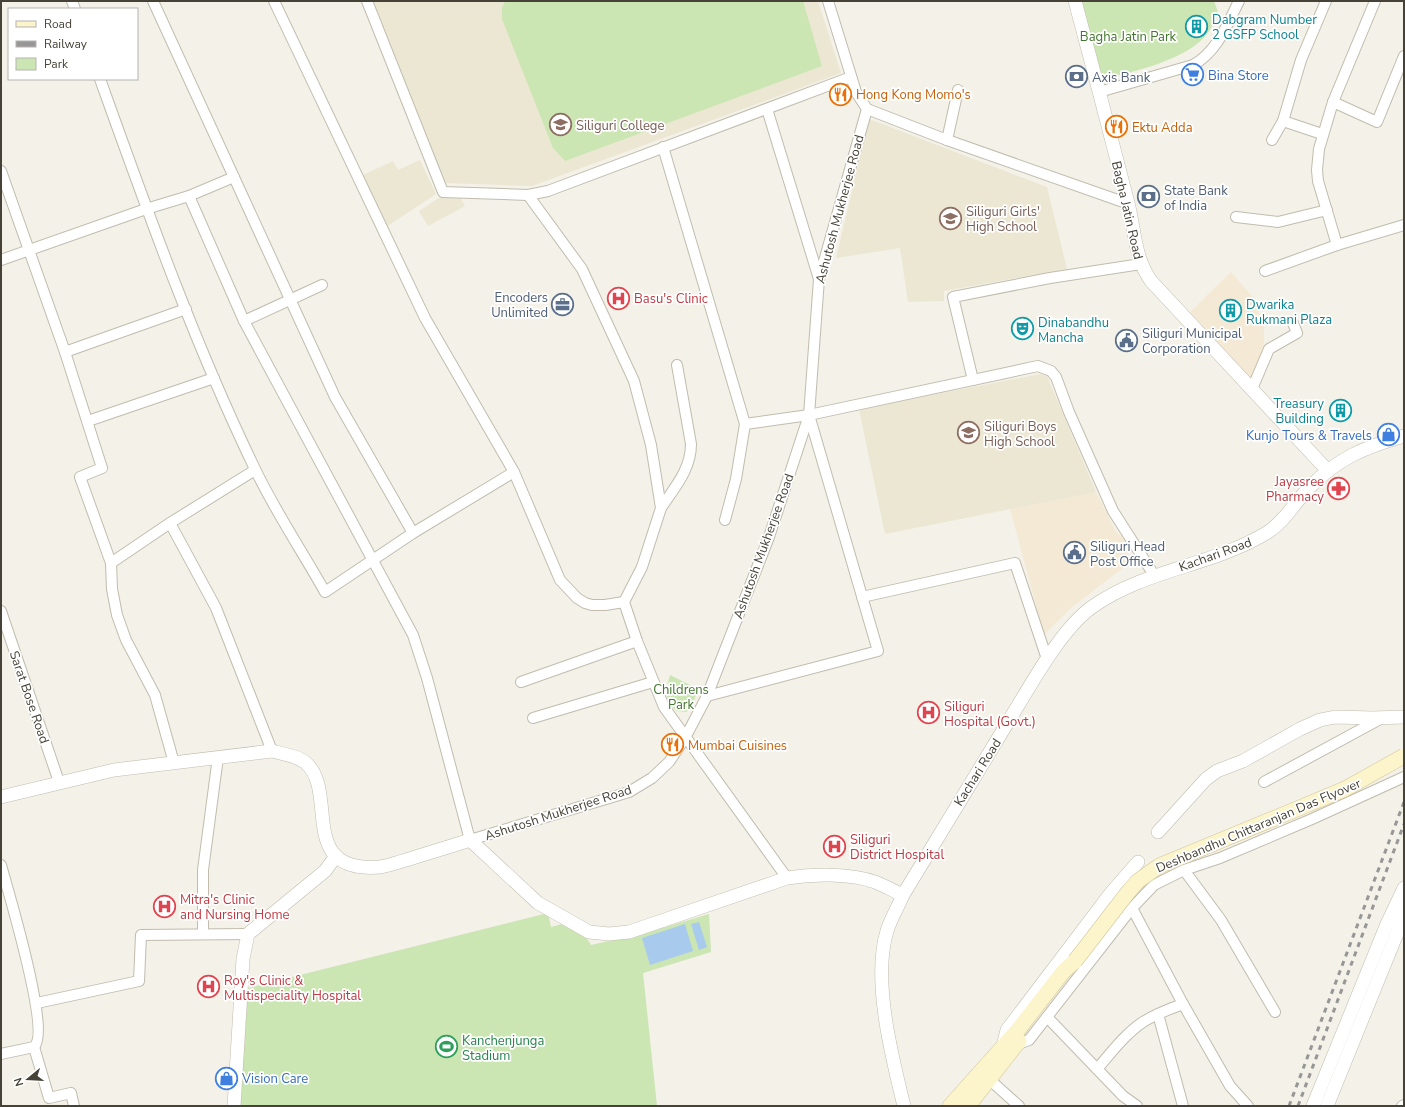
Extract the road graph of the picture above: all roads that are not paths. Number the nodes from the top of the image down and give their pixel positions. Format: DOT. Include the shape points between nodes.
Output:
graph roads {
  1 [pos="153,1"];
  2 [pos="274,1"];
  3 [pos="367,1"];
  4 [pos="828,1"];
  5 [pos="1075,1"];
  6 [pos="1239,1"];
  7 [pos="1326,1"];
  8 [pos="1375,1"];
  9 [pos="1404,56"];
  10 [pos="852,77"];
  11 [pos="100,80"];
  12 [pos="958,90"];
  13 [pos="1099,92"];
  14 [pos="1333,102"];
  15 [pos="767,108"];
  16 [pos="866,108"];
  17 [pos="1283,121"];
  18 [pos="1322,134"];
  19 [pos="947,140"];
  20 [pos="1272,140"];
  21 [pos="663,147"];
  22 [pos="1,171"];
  23 [pos="234,177"];
  24 [pos="528,195"];
  25 [pos="189,196"];
  26 [pos="1129,204"];
  27 [pos="146,209"];
  28 [pos="1327,210"];
  29 [pos="1236,217"];
  30 [pos="1404,225"];
  31 [pos="1337,245"];
  32 [pos="30,250"];
  33 [pos="1,260"];
  34 [pos="1140,264"];
  35 [pos="1265,271"];
  36 [pos="819,279"];
  37 [pos="322,285"];
  38 [pos="291,299"];
  39 [pos="186,309"];
  40 [pos="244,322"];
  41 [pos="1293,323"];
  42 [pos="65,352"];
  43 [pos="677,365"];
  44 [pos="214,378"];
  45 [pos="973,380"];
  46 [pos="1252,389"];
  47 [pos="809,415"];
  48 [pos="88,421"];
  49 [pos="744,424"];
  50 [pos="1404,436"];
  51 [pos="255,470"];
  52 [pos="1328,471"];
  53 [pos="514,472"];
  54 [pos="660,508"];
  55 [pos="725,520"];
  56 [pos="170,523"];
  57 [pos="413,533"];
  58 [pos="371,561"];
  59 [pos="111,563"];
  60 [pos="1154,575"];
  61 [pos="862,597"];
  62 [pos="624,602"];
  63 [pos="1,611"];
  64 [pos="637,641"];
  65 [pos="1047,659"];
  66 [pos="521,682"];
  67 [pos="653,682"];
  68 [pos="707,696"];
  69 [pos="1404,717"];
  70 [pos="533,718"];
  71 [pos="1382,718"];
  72 [pos="685,738"];
  73 [pos="272,752"];
  74 [pos="218,756"];
  75 [pos="1404,756"];
  76 [pos="174,763"];
  77 [pos="1404,777"];
  78 [pos="59,782"];
  79 [pos="1264,782"];
  80 [pos="1,797"];
  81 [pos="1158,832"];
  82 [pos="470,840"];
  83 [pos="336,856"];
  84 [pos="1138,862"];
  85 [pos="1,865"];
  86 [pos="1184,870"];
  87 [pos="787,878"];
  88 [pos="1154,885"];
  89 [pos="1404,888"];
  90 [pos="903,895"];
  91 [pos="1132,908"];
  92 [pos="1404,909"];
  93 [pos="203,934"];
  94 [pos="248,934"];
  95 [pos="37,1003"];
  96 [pos="1183,1004"];
  97 [pos="1275,1012"];
  98 [pos="1158,1014"];
  99 [pos="1048,1018"];
  100 [pos="1015,1039"];
  101 [pos="34,1047"];
  102 [pos="1,1054"];
  103 [pos="1097,1069"];
  104 [pos="990,1080"];
  105 [pos="74,1106"];
  106 [pos="234,1106"];
  107 [pos="904,1106"];
  108 [pos="950,1106"];
  109 [pos="968,1106"];
  110 [pos="1019,1106"];
  111 [pos="1137,1106"];
  112 [pos="1182,1106"];
  113 [pos="1248,1106"];
  114 [pos="1313,1106"];
  115 [pos="1328,1106"];
  1 -- 23 [label="street"];
  2 -- 53 [label="street" via="425,318"];
  3 -- 24 [label="street" via="443,192"];
  4 -- 10 [label="street"];
  5 -- 13 [label="street, Bagha Jatin Road"];
  6 -- 13 [label="street" via="1217,44 1202,60 1193,65"];
  7 -- 17 [label="street" via="1302,60"];
  8 -- 14 [label="street"];
  9 -- 14 [label="street" via="1377,122"];
  10 -- 15 [label="street"];
  10 -- 16 [label="street" via="856,92"];
  11 -- 27 [label="street"];
  12 -- 19 [label="street"];
  13 -- 26 [label="street, Bagha Jatin Road"];
  14 -- 18 [label="street"];
  15 -- 21 [label="street"];
  15 -- 36 [label="street"];
  16 -- 19 [label="street"];
  16 -- 36 [label="street, Ashutosh Mukherjee Road"];
  17 -- 18 [label="street"];
  17 -- 20 [label="street"];
  18 -- 28 [label="street" via="1317,170"];
  19 -- 26 [label="street"];
  21 -- 24 [label="street"];
  21 -- 49 [label="street"];
  22 -- 32 [label="street"];
  23 -- 25 [label="street"];
  23 -- 38 [label="street"];
  24 -- 54 [label="street" via="582,269 634,381 651,445"];
  25 -- 27 [label="street"];
  25 -- 40 [label="street"];
  26 -- 34 [label="street, Bagha Jatin Road"];
  27 -- 32 [label="street"];
  27 -- 39 [label="street"];
  28 -- 29 [label="street" via="1278,222"];
  28 -- 31 [label="street"];
  30 -- 31 [label="street"];
  31 -- 35 [label="street"];
  32 -- 33 [label="street"];
  32 -- 42 [label="street"];
  34 -- 45 [label="street" via="1050,278 953,298"];
  34 -- 46 [label="street, Bagha Jatin Road" via="1151,281"];
  36 -- 47 [label="street, Ashutosh Mukherjee Road"];
  37 -- 38 [label="street"];
  38 -- 40 [label="street"];
  38 -- 57 [label="street" via="335,397"];
  39 -- 42 [label="street"];
  39 -- 44 [label="street"];
  40 -- 58 [label="street"];
  41 -- 46 [label="street" via="1297,333 1269,349"];
  42 -- 48 [label="street"];
  43 -- 54 [label="street" via="691,456 685,472"];
  44 -- 48 [label="street"];
  44 -- 51 [label="street"];
  45 -- 47 [label="street"];
  45 -- 60 [label="street" via="1038,366 1050,370 1056,378 1113,511"];
  46 -- 52 [label="street, Bagha Jatin Road"];
  47 -- 49 [label="street"];
  47 -- 61 [label="street"];
  47 -- 68 [label="street, Ashutosh Mukherjee Road" via="769,537"];
  48 -- 59 [label="street" via="102,468 80,477"];
  49 -- 55 [label="street" via="736,479"];
  50 -- 52 [label="street, Kachari Road" via="1358,451"];
  51 -- 56 [label="street"];
  51 -- 58 [label="street" via="325,592"];
  52 -- 60 [label="street, Kachari Road" via="1308,488 1280,523 1266,533 1229,551"];
  53 -- 57 [label="street"];
  53 -- 62 [label="street" via="554,567 568,590 577,598 592,605"];
  54 -- 62 [label="street" via="642,567"];
  56 -- 59 [label="street"];
  56 -- 73 [label="street" via="216,608"];
  57 -- 58 [label="street"];
  58 -- 82 [label="street" via="413,635"];
  59 -- 76 [label="street" via="117,615 126,640 155,695"];
  60 -- 65 [label="street, Kachari Road" via="1092,607 1077,621"];
  61 -- 65 [label="street" via="1015,563"];
  61 -- 68 [label="street" via="878,651"];
  62 -- 64 [label="street"];
  63 -- 78 [label="street, Sarat Bose Road"];
  64 -- 66 [label="street"];
  64 -- 67 [label="street"];
  65 -- 90 [label="street, Kachari Road"];
  67 -- 70 [label="street"];
  67 -- 72 [label="street" via="664,707"];
  68 -- 72 [label="street, Ashutosh Mukherjee Road"];
  69 -- 71 [label="street"];
  71 -- 79 [label="street"];
  71 -- 81 [label="street" via="1335,717 1320,720 1217,771 1206,779"];
  72 -- 82 [label="street, Ashutosh Mukherjee Road" via="669,762 652,778 628,792"];
  72 -- 87 [label="street"];
  73 -- 74 [label="street"];
  73 -- 83 [label="street" via="306,763 314,776 319,793 325,837"];
  74 -- 76 [label="street"];
  74 -- 93 [label="street" via="203,870"];
  75 -- 100 [label="main road, Deshbandhu Chittaranjan Das Flyover, bridge" via="1345,789 1159,866 1143,877 1129,891 1076,961 1063,972"];
  76 -- 78 [label="street" via="114,770"];
  77 -- 86 [label="street" via="1220,858"];
  78 -- 80 [label="street"];
  82 -- 83 [label="street" via="382,867 348,863"];
  82 -- 87 [label="street" via="538,903 589,932 596,933 629,932"];
  83 -- 94 [label="street" via="325,871"];
  84 -- 88 [label="street"];
  84 -- 100 [label="street" via="1111,893 1007,1030"];
  85 -- 95 [label="street"];
  86 -- 88 [label="street"];
  86 -- 97 [label="street" via="1221,920"];
  87 -- 90 [label="street" via="812,874 835,875 874,882"];
  88 -- 91 [label="street"];
  89 -- 114 [label="street"];
  90 -- 107 [label="street, Kachari Road" via="887,932 882,975 888,1034"];
  91 -- 96 [label="street"];
  91 -- 99 [label="street"];
  92 -- 115 [label="street" via="1398,931"];
  93 -- 94 [label="street"];
  93 -- 95 [label="street" via="141,935 139,982"];
  94 -- 106 [label="street" via="243,959"];
  95 -- 101 [label="street" via="38,1037"];
  96 -- 98 [label="street"];
  96 -- 113 [label="street" via="1230,1086"];
  98 -- 103 [label="street" via="1142,1023"];
  98 -- 112 [label="street"];
  99 -- 100 [label="street" via="1029,1040"];
  99 -- 103 [label="street"];
  100 -- 104 [label="main road"];
  100 -- 108 [label="main road"];
  101 -- 102 [label="street"];
  101 -- 105 [label="street" via="49,1098 71,1093"];
  103 -- 111 [label="street" via="1123,1096"];
  104 -- 109 [label="main road"];
  104 -- 110 [label="street"];
}
